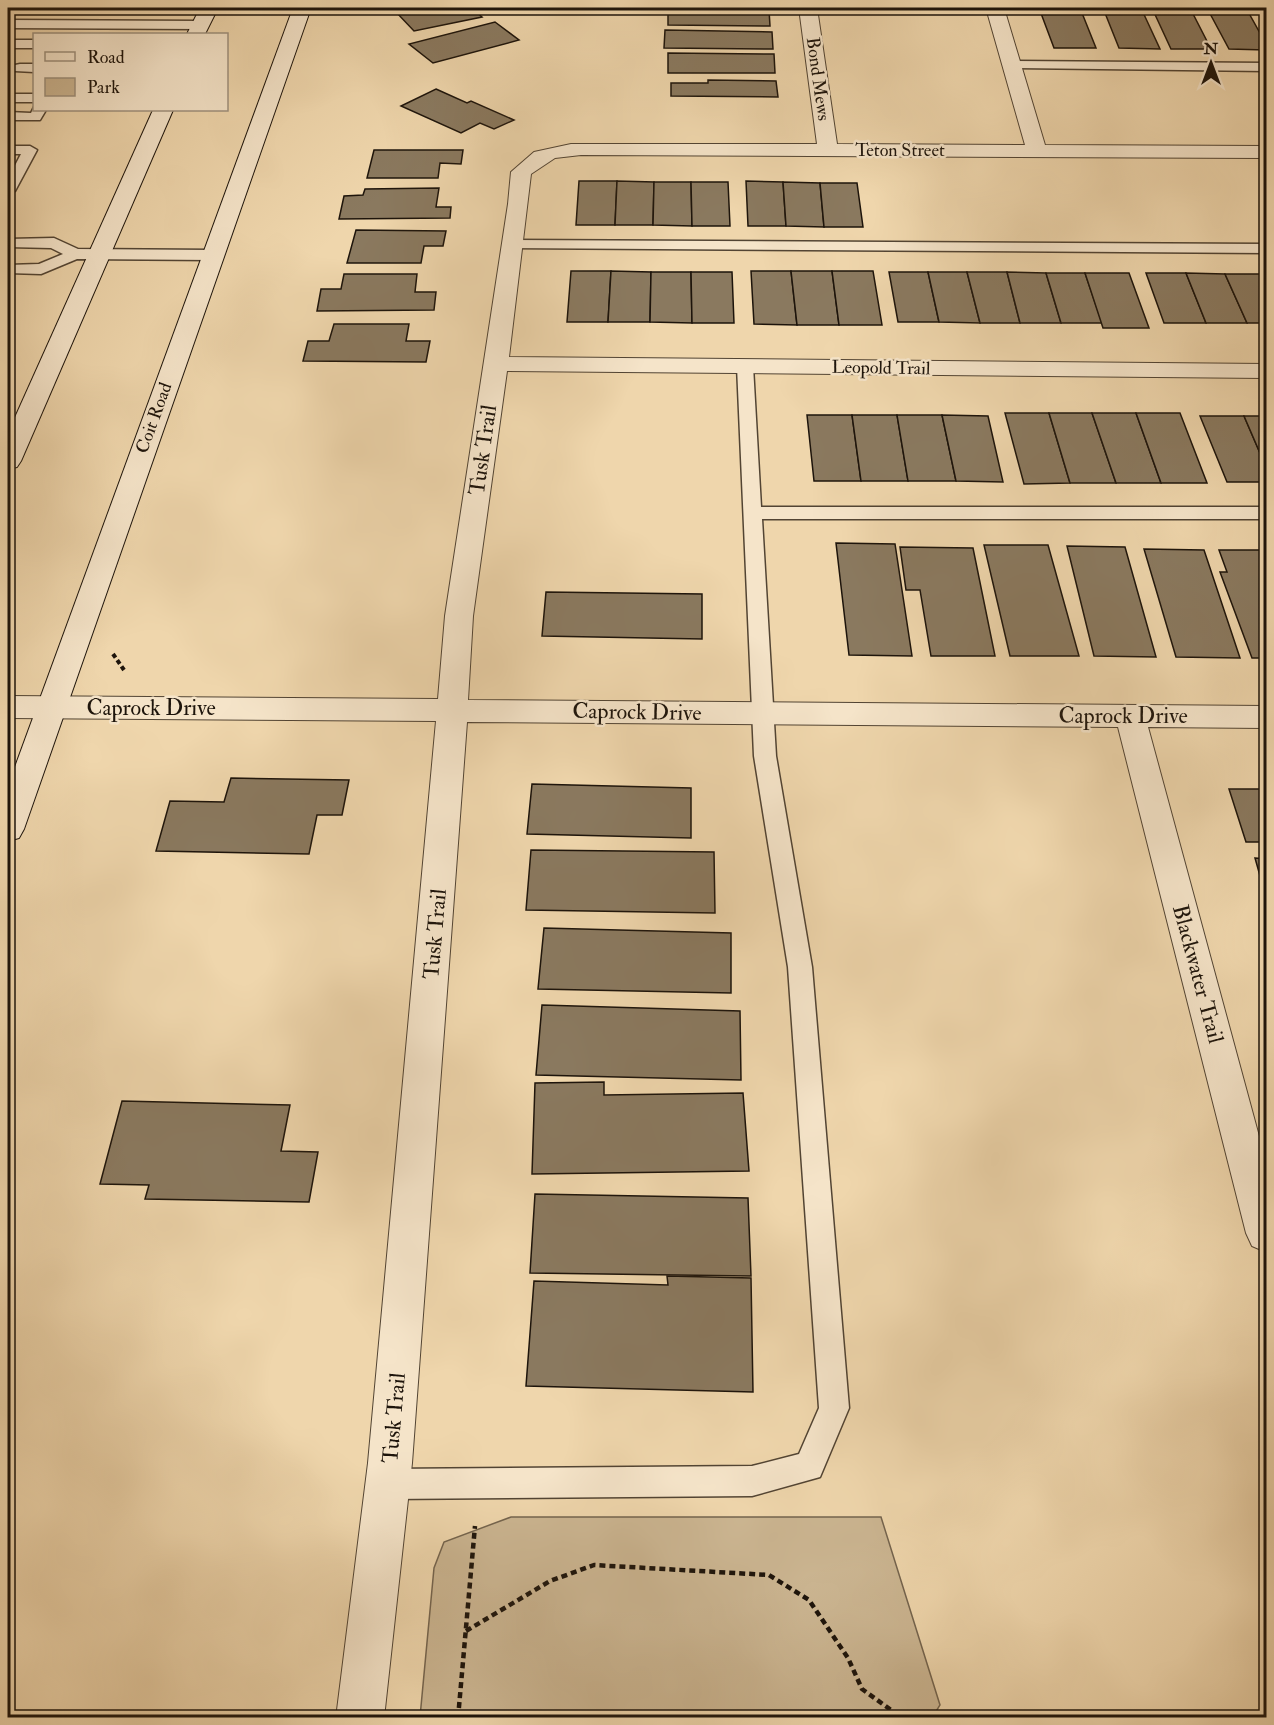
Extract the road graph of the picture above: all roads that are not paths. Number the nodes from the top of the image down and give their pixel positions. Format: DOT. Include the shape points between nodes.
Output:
graph roads {
  1 [pos="209,8"];
  2 [pos="302,8"];
  3 [pos="808,8"];
  4 [pos="995,8"];
  5 [pos="8,24"];
  6 [pos="81,30"];
  7 [pos="198,30"];
  8 [pos="8,44"];
  9 [pos="33,44"];
  10 [pos="1012,65"];
  11 [pos="1266,67"];
  12 [pos="20,68"];
  13 [pos="33,68"];
  14 [pos="8,98"];
  15 [pos="33,98"];
  16 [pos="163,111"];
  17 [pos="8,116"];
  18 [pos="34,129"];
  19 [pos="8,150"];
  20 [pos="828,150"];
  21 [pos="1037,151"];
  22 [pos="1266,152"];
  23 [pos="535,158"];
  24 [pos="8,191"];
  25 [pos="8,243"];
  26 [pos="513,245"];
  27 [pos="1266,249"];
  28 [pos="75,254"];
  29 [pos="99,254"];
  30 [pos="213,255"];
  31 [pos="8,269"];
  32 [pos="495,364"];
  33 [pos="745,366"];
  34 [pos="1266,371"];
  35 [pos="8,460"];
  36 [pos="752,513"];
  37 [pos="1266,513"];
  38 [pos="8,707"];
  39 [pos="50,707"];
  40 [pos="452,711"];
  41 [pos="763,713"];
  42 [pos="1130,716"];
  43 [pos="1266,717"];
  44 [pos="8,829"];
  45 [pos="1266,1233"];
  46 [pos="388,1484"];
  47 [pos="360,1718"];
  1 -- 7 [label="street"];
  2 -- 30 [label="street, Coit Road"];
  3 -- 20 [label="street, Bond Mews"];
  4 -- 10 [label="street"];
  5 -- 6 [label="lane"];
  6 -- 7 [label="lane"];
  8 -- 9 [label="lane"];
  10 -- 11 [label="lane"];
  10 -- 21 [label="street"];
  12 -- 13 [label="lane"];
  14 -- 15 [label="lane"];
  16 -- 29 [label="street"];
  17 -- 18 [label="lane"];
  18 -- 19 [label="lane"];
  18 -- 24 [label="lane"];
  20 -- 21 [label="street, Teton Street"];
  20 -- 23 [label="street, Teton Street" via="580,149"];
  21 -- 22 [label="street, Teton Street"];
  23 -- 26 [label="street, Tusk Trail" via="521,172"];
  25 -- 28 [label="lane" via="54,243"];
  26 -- 27 [label="lane"];
  26 -- 32 [label="street, Tusk Trail"];
  28 -- 29 [label="lane"];
  28 -- 31 [label="lane" via="41,269"];
  29 -- 30 [label="lane"];
  29 -- 35 [label="street"];
  30 -- 39 [label="street, Coit Road"];
  32 -- 33 [label="street, Leopold Trail"];
  32 -- 40 [label="street, Tusk Trail" via="459,616"];
  33 -- 34 [label="street, Leopold Trail"];
  33 -- 36 [label="lane"];
  36 -- 37 [label="lane"];
  36 -- 41 [label="lane"];
  38 -- 39 [label="street, Caprock Drive"];
  39 -- 40 [label="street, Caprock Drive"];
  39 -- 44 [label="street, Coit Road"];
  40 -- 41 [label="street, Caprock Drive"];
  40 -- 46 [label="street, Tusk Trail"];
  41 -- 42 [label="street, Caprock Drive"];
  41 -- 46 [label="lane" via="765,756 800,967 834,1407 808,1466 752,1481"];
  42 -- 43 [label="street, Caprock Drive"];
  42 -- 45 [label="street, Blackwater Trail"];
  46 -- 47 [label="street, Tusk Trail"];
}
